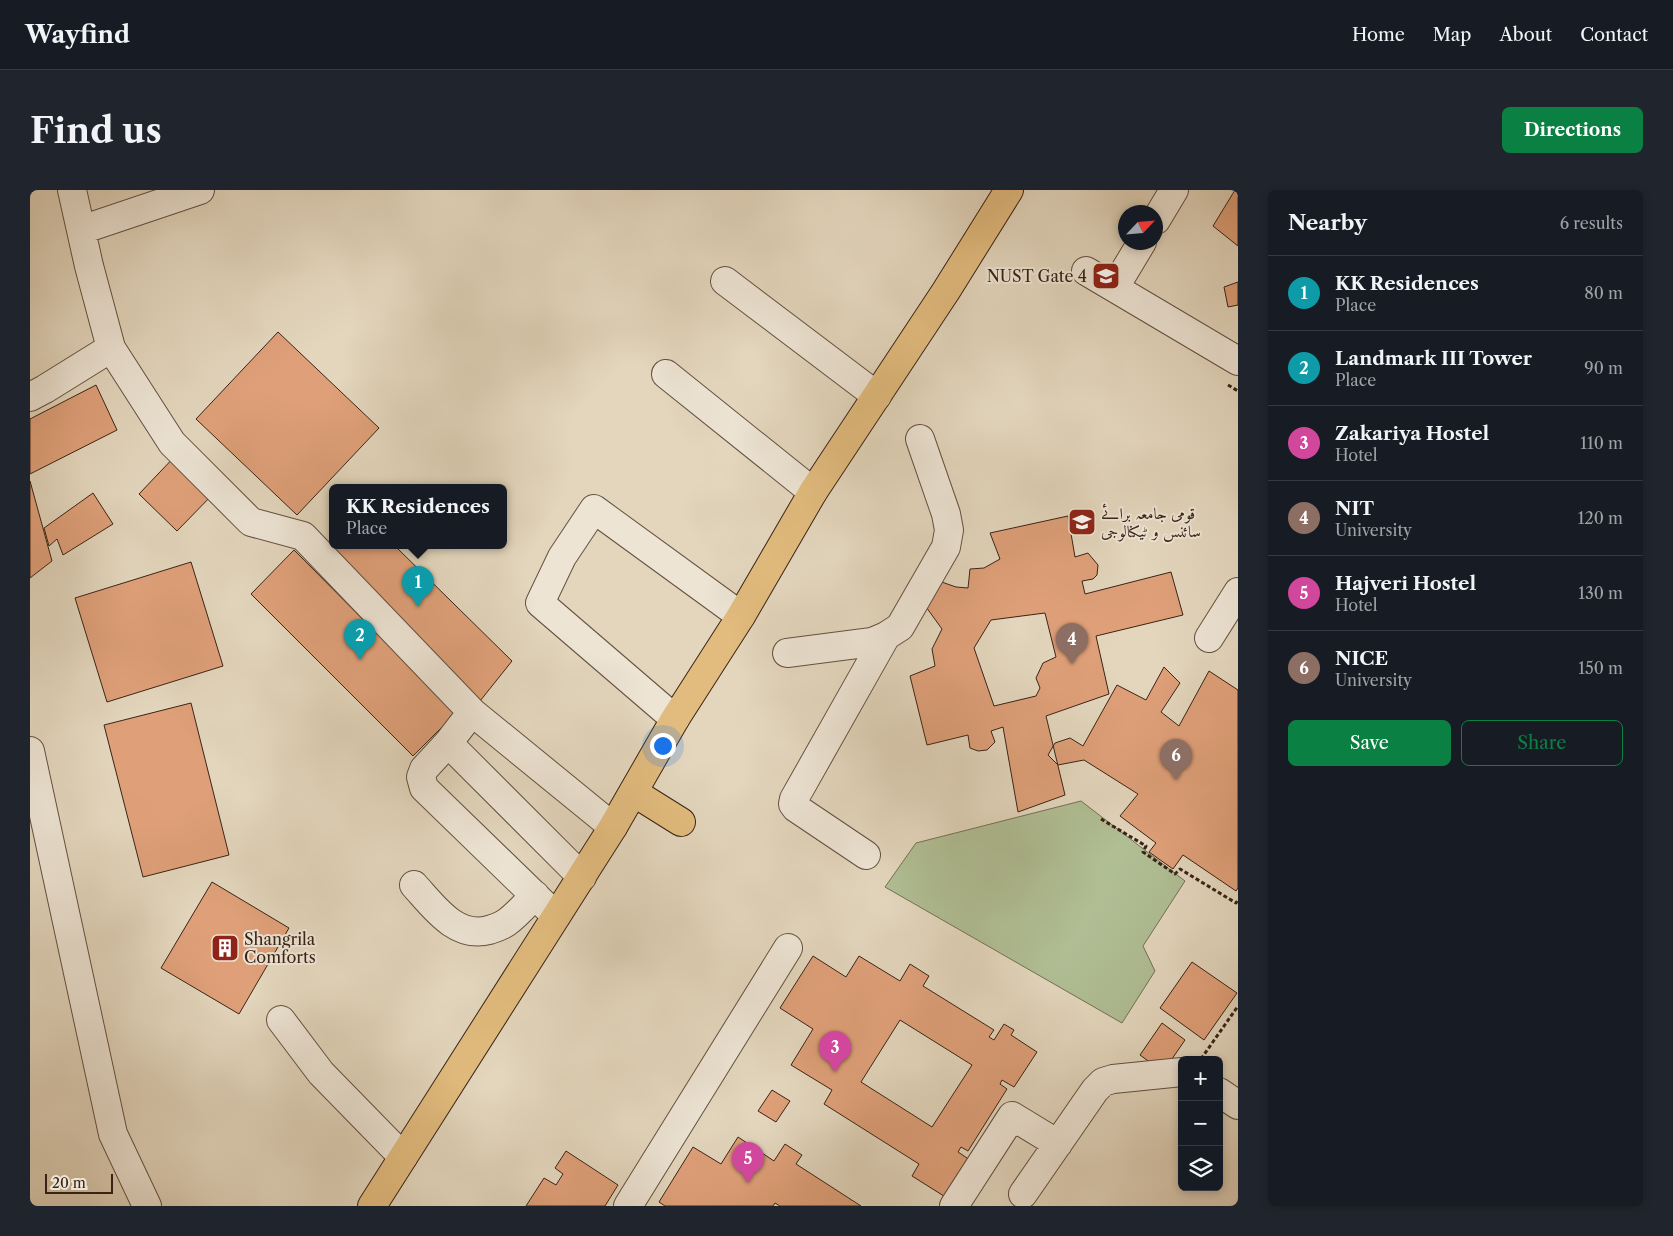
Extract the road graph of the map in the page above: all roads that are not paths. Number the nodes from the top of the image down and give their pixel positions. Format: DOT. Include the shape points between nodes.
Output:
graph roads {
  1 [pos="72,190"];
  2 [pos="200,190"];
  3 [pos="1009,190"];
  4 [pos="1174,190"];
  5 [pos="1163,208"];
  6 [pos="81,230"];
  7 [pos="1137,250"];
  8 [pos="1086,270"];
  9 [pos="725,281"];
  10 [pos="1115,287"];
  11 [pos="111,348"];
  12 [pos="1238,361"];
  13 [pos="666,374"];
  14 [pos="877,396"];
  15 [pos="30,397"];
  16 [pos="920,438"];
  17 [pos="813,492"];
  18 [pos="1234,606"];
  19 [pos="741,616"];
  20 [pos="886,636"];
  21 [pos="1210,638"];
  22 [pos="787,653"];
  23 [pos="472,712"];
  24 [pos="675,719"];
  25 [pos="448,743"];
  26 [pos="30,751"];
  27 [pos="633,792"];
  28 [pos="681,822"];
  29 [pos="613,826"];
  30 [pos="866,855"];
  31 [pos="582,876"];
  32 [pos="414,885"];
  33 [pos="535,895"];
  34 [pos="556,916"];
  35 [pos="788,948"];
  36 [pos="281,1020"];
  37 [pos="1178,1072"];
  38 [pos="1223,1095"];
  39 [pos="1238,1104"];
  40 [pos="1058,1144"];
  41 [pos="403,1157"];
  42 [pos="1022,1194"];
  43 [pos="147,1206"];
  44 [pos="372,1206"];
  45 [pos="628,1206"];
  46 [pos="954,1206"];
  1 -- 6 [label="street"];
  2 -- 6 [label="street"];
  3 -- 14 [label="main road"];
  4 -- 5 [label="street"];
  6 -- 11 [label="street"];
  7 -- 10 [label="street"];
  8 -- 10 [label="street"];
  9 -- 14 [label="street"];
  10 -- 12 [label="street"];
  11 -- 15 [label="street"];
  11 -- 23 [label="street" via="172,443 251,522 303,536"];
  13 -- 17 [label="street"];
  14 -- 17 [label="main road"];
  16 -- 20 [label="street" via="949,530 946,547 900,627"];
  17 -- 19 [label="main road"];
  18 -- 21 [label="street"];
  19 -- 24 [label="main road"];
  19 -- 24 [label="street" via="594,509 562,557 540,603"];
  20 -- 22 [label="street" via="872,642"];
  20 -- 30 [label="street" via="793,804"];
  23 -- 25 [label="street"];
  23 -- 29 [label="street"];
  24 -- 27 [label="main road"];
  25 -- 31 [label="street"];
  25 -- 33 [label="street" via="424,769 421,777 424,788"];
  26 -- 43 [label="street" via="113,1134"];
  27 -- 28 [label="main road"];
  27 -- 29 [label="main road"];
  29 -- 31 [label="main road"];
  31 -- 34 [label="main road"];
  32 -- 33 [label="street" via="455,926 471,932 485,931 507,922"];
  33 -- 34 [label="street"];
  34 -- 41 [label="main road"];
  35 -- 45 [label="street"];
  36 -- 41 [label="street" via="321,1073"];
  37 -- 40 [label="street" via="1103,1082"];
  38 -- 39 [label="street"];
  40 -- 42 [label="street"];
  40 -- 46 [label="street" via="1012,1116"];
  41 -- 44 [label="main road"];
}
